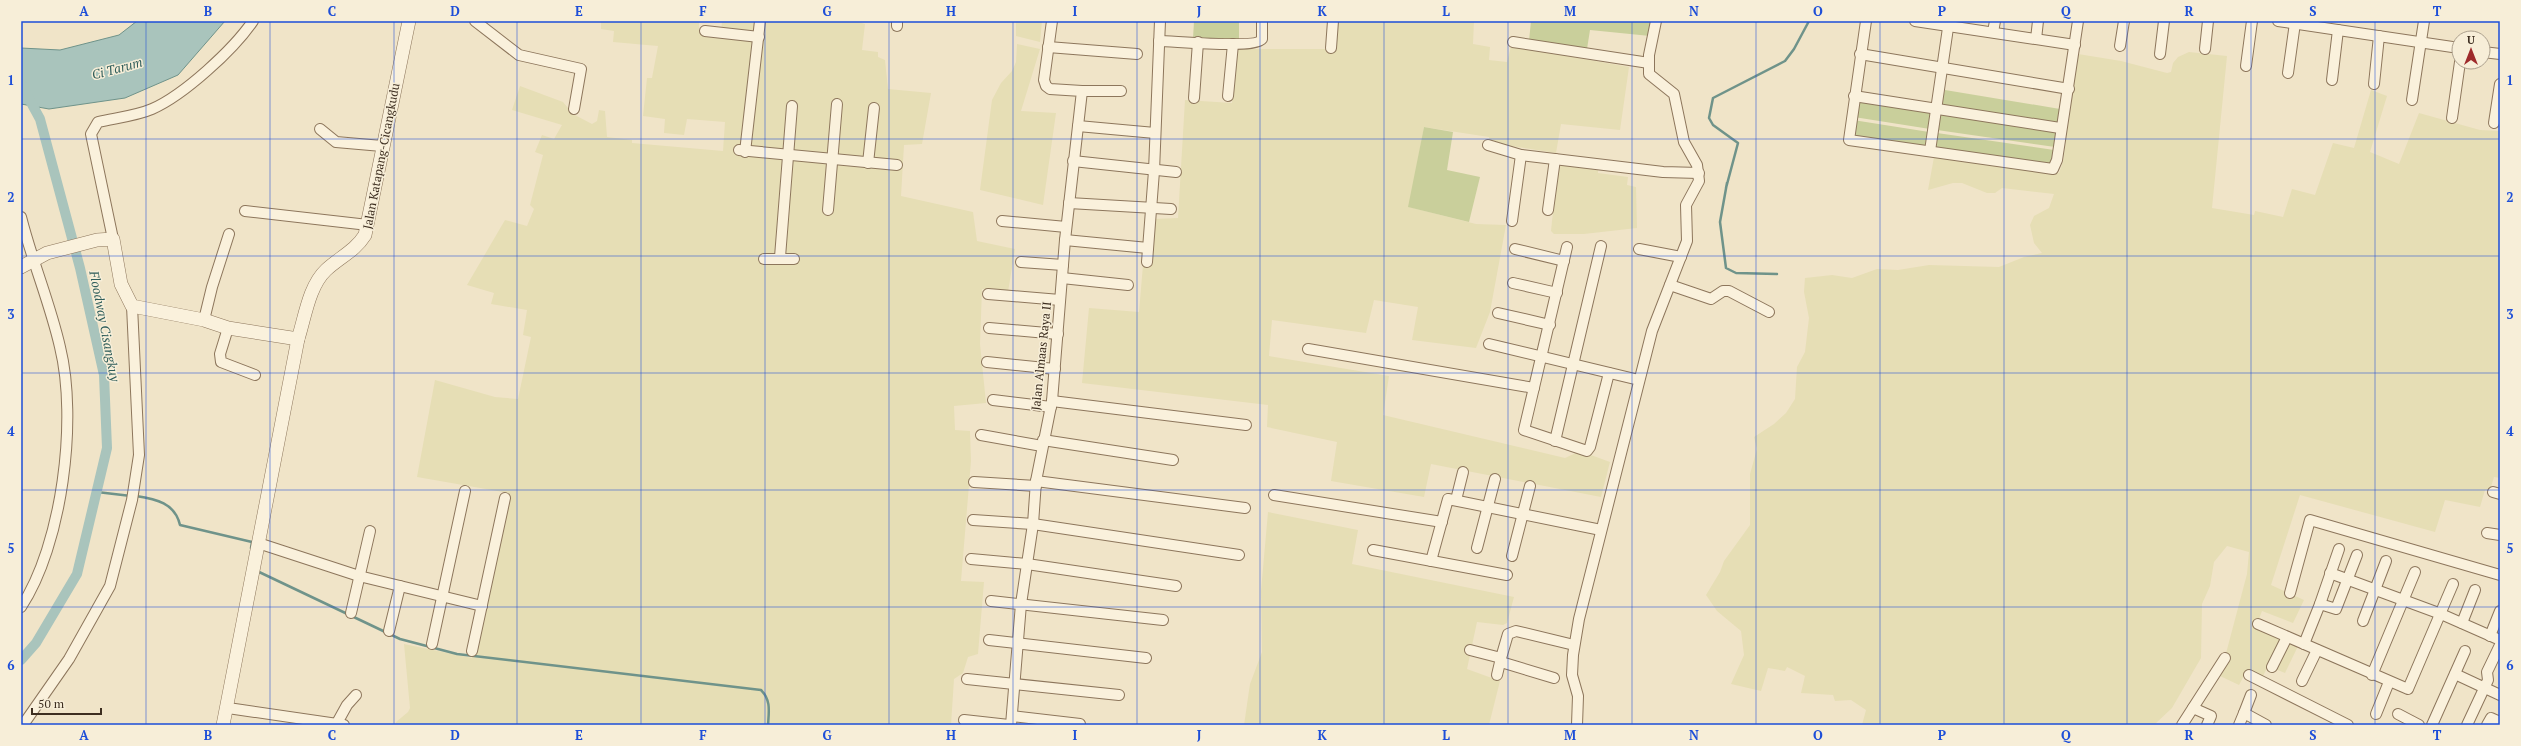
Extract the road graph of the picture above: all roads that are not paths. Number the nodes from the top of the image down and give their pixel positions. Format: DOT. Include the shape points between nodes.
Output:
graph roads {
  1 [pos="253,21"];
  2 [pos="409,21"];
  3 [pos="475,21"];
  4 [pos="760,21"];
  5 [pos="1052,21"];
  6 [pos="1160,21"];
  7 [pos="1262,21"];
  8 [pos="1333,21"];
  9 [pos="1656,21"];
  10 [pos="1866,21"];
  11 [pos="1915,21"];
  12 [pos="1995,21"];
  13 [pos="2038,21"];
  14 [pos="2078,21"];
  15 [pos="2124,21"];
  16 [pos="2164,21"];
  17 [pos="2208,21"];
  18 [pos="2252,21"];
  19 [pos="2278,21"];
  20 [pos="2424,21"];
  21 [pos="2295,23"];
  22 [pos="1949,24"];
  23 [pos="2338,30"];
  24 [pos="705,31"];
  25 [pos="1994,32"];
  26 [pos="2379,36"];
  27 [pos="759,37"];
  28 [pos="2036,39"];
  29 [pos="1160,41"];
  30 [pos="2421,41"];
  31 [pos="1198,42"];
  32 [pos="1514,42"];
  33 [pos="1233,44"];
  34 [pos="2075,45"];
  35 [pos="2120,46"];
  36 [pos="1048,47"];
  37 [pos="2451,47"];
  38 [pos="1331,48"];
  39 [pos="2205,49"];
  40 [pos="1137,54"];
  41 [pos="1860,54"];
  42 [pos="2160,54"];
  43 [pos="1649,63"];
  44 [pos="2246,66"];
  45 [pos="1941,68"];
  46 [pos="2459,70"];
  47 [pos="2288,73"];
  48 [pos="2332,80"];
  49 [pos="2374,84"];
  50 [pos="2500,84"];
  51 [pos="2069,89"];
  52 [pos="1121,91"];
  53 [pos="1082,92"];
  54 [pos="1228,96"];
  55 [pos="1854,96"];
  56 [pos="1194,98"];
  57 [pos="2499,99"];
  58 [pos="2412,100"];
  59 [pos="837,104"];
  60 [pos="792,106"];
  61 [pos="874,108"];
  62 [pos="574,109"];
  63 [pos="1936,109"];
  64 [pos="2452,118"];
  65 [pos="2494,123"];
  66 [pos="1078,126"];
  67 [pos="2060,128"];
  68 [pos="320,129"];
  69 [pos="1155,133"];
  70 [pos="1488,145"];
  71 [pos="382,146"];
  72 [pos="1930,151"];
  73 [pos="1521,155"];
  74 [pos="789,156"];
  75 [pos="831,159"];
  76 [pos="1555,159"];
  77 [pos="1074,161"];
  78 [pos="868,163"];
  79 [pos="897,165"];
  80 [pos="1154,171"];
  81 [pos="1176,172"];
  82 [pos="1699,173"];
  83 [pos="1069,203"];
  84 [pos="1151,208"];
  85 [pos="1171,209"];
  86 [pos="828,210"];
  87 [pos="1548,210"];
  88 [pos="245,211"];
  89 [pos="21,217"];
  90 [pos="1002,221"];
  91 [pos="1512,221"];
  92 [pos="368,225"];
  93 [pos="1066,226"];
  94 [pos="229,234"];
  95 [pos="113,239"];
  96 [pos="1064,240"];
  97 [pos="1602,246"];
  98 [pos="1567,247"];
  99 [pos="1148,248"];
  100 [pos="1514,249"];
  101 [pos="1639,249"];
  102 [pos="780,257"];
  103 [pos="1681,257"];
  104 [pos="764,258"];
  105 [pos="794,259"];
  106 [pos="34,261"];
  107 [pos="1564,261"];
  108 [pos="1021,262"];
  109 [pos="1147,262"];
  110 [pos="1062,265"];
  111 [pos="21,267"];
  112 [pos="1062,278"];
  113 [pos="1513,283"];
  114 [pos="1128,285"];
  115 [pos="1670,285"];
  116 [pos="1557,293"];
  117 [pos="988,294"];
  118 [pos="1060,300"];
  119 [pos="132,306"];
  120 [pos="1769,312"];
  121 [pos="1498,313"];
  122 [pos="204,320"];
  123 [pos="1550,325"];
  124 [pos="228,328"];
  125 [pos="989,328"];
  126 [pos="1058,334"];
  127 [pos="298,339"];
  128 [pos="1489,344"];
  129 [pos="1308,349"];
  130 [pos="1542,357"];
  131 [pos="987,362"];
  132 [pos="1575,365"];
  133 [pos="1055,369"];
  134 [pos="1609,373"];
  135 [pos="255,375"];
  136 [pos="1639,380"];
  137 [pos="1534,388"];
  138 [pos="993,400"];
  139 [pos="1051,404"];
  140 [pos="1246,425"];
  141 [pos="981,435"];
  142 [pos="1555,441"];
  143 [pos="1042,443"];
  144 [pos="1173,460"];
  145 [pos="1463,472"];
  146 [pos="1495,479"];
  147 [pos="974,482"];
  148 [pos="1036,484"];
  149 [pos="1530,486"];
  150 [pos="466,491"];
  151 [pos="1274,495"];
  152 [pos="505,498"];
  153 [pos="1456,500"];
  154 [pos="1488,506"];
  155 [pos="1245,508"];
  156 [pos="1524,514"];
  157 [pos="973,520"];
  158 [pos="1442,522"];
  159 [pos="1033,524"];
  160 [pos="1601,530"];
  161 [pos="370,531"];
  162 [pos="2487,533"];
  163 [pos="2500,535"];
  164 [pos="258,543"];
  165 [pos="1476,548"];
  166 [pos="2339,548"];
  167 [pos="1373,550"];
  168 [pos="1239,555"];
  169 [pos="2357,555"];
  170 [pos="1512,556"];
  171 [pos="971,559"];
  172 [pos="1431,561"];
  173 [pos="2386,561"];
  174 [pos="1027,564"];
  175 [pos="2415,572"];
  176 [pos="2330,573"];
  177 [pos="1507,575"];
  178 [pos="2500,575"];
  179 [pos="359,576"];
  180 [pos="2347,578"];
  181 [pos="2453,584"];
  182 [pos="400,586"];
  183 [pos="1176,586"];
  184 [pos="2376,588"];
  185 [pos="2475,590"];
  186 [pos="2290,593"];
  187 [pos="442,596"];
  188 [pos="2405,600"];
  189 [pos="991,601"];
  190 [pos="1021,604"];
  191 [pos="2320,604"];
  192 [pos="482,606"];
  193 [pos="21,607"];
  194 [pos="2500,610"];
  195 [pos="351,612"];
  196 [pos="2441,614"];
  197 [pos="1162,620"];
  198 [pos="2363,620"];
  199 [pos="2462,623"];
  200 [pos="2258,624"];
  201 [pos="389,631"];
  202 [pos="2287,637"];
  203 [pos="2495,638"];
  204 [pos="989,640"];
  205 [pos="1019,643"];
  206 [pos="432,644"];
  207 [pos="2304,644"];
  208 [pos="2500,644"];
  209 [pos="1574,645"];
  210 [pos="1470,650"];
  211 [pos="2317,650"];
  212 [pos="472,651"];
  213 [pos="2465,651"];
  214 [pos="1146,658"];
  215 [pos="2225,658"];
  216 [pos="1501,660"];
  217 [pos="2272,667"];
  218 [pos="2455,674"];
  219 [pos="1497,675"];
  220 [pos="2249,675"];
  221 [pos="2372,675"];
  222 [pos="1554,678"];
  223 [pos="967,679"];
  224 [pos="1015,682"];
  225 [pos="2302,682"];
  226 [pos="2389,682"];
  227 [pos="2484,688"];
  228 [pos="356,695"];
  229 [pos="1119,695"];
  230 [pos="2251,695"];
  231 [pos="2500,695"];
  232 [pos="228,708"];
  233 [pos="2193,708"];
  234 [pos="2244,714"];
  235 [pos="2376,714"];
  236 [pos="2398,714"];
  237 [pos="964,720"];
  238 [pos="1010,722"];
  239 [pos="2500,722"];
  240 [pos="340,724"];
  241 [pos="1080,724"];
  242 [pos="23,725"];
  243 [pos="223,725"];
  244 [pos="1577,725"];
  245 [pos="2182,725"];
  246 [pos="2206,725"];
  247 [pos="2239,725"];
  248 [pos="2266,725"];
  249 [pos="2348,725"];
  250 [pos="2419,725"];
  251 [pos="2432,725"];
  252 [pos="2467,725"];
  253 [pos="2487,725"];
  1 -- 95 [label="street" via="182,93 151,109 98,122 93,127 92,134"];
  2 -- 71 [label="street, Jalan Katapang-Cicangkudu"];
  3 -- 62 [label="street" via="519,55 581,69"];
  4 -- 27 [label="street"];
  5 -- 36 [label="street"];
  6 -- 29 [label="street"];
  7 -- 33 [label="street" via="1260,41"];
  8 -- 38 [label="street"];
  9 -- 43 [label="street"];
  10 -- 41 [label="street"];
  11 -- 22 [label="street"];
  12 -- 25 [label="street"];
  13 -- 28 [label="street"];
  14 -- 34 [label="street"];
  15 -- 35 [label="street"];
  16 -- 42 [label="street"];
  17 -- 39 [label="street"];
  18 -- 44 [label="street"];
  19 -- 21 [label="street"];
  20 -- 30 [label="street"];
  21 -- 23 [label="street"];
  21 -- 47 [label="street"];
  22 -- 25 [label="street"];
  22 -- 45 [label="street"];
  23 -- 26 [label="street"];
  23 -- 48 [label="street"];
  24 -- 27 [label="street"];
  25 -- 28 [label="street"];
  26 -- 30 [label="street"];
  26 -- 49 [label="street"];
  27 -- 74 [label="street" via="742,151"];
  28 -- 34 [label="street"];
  29 -- 31 [label="street"];
  29 -- 69 [label="street"];
  30 -- 37 [label="street"];
  30 -- 58 [label="street"];
  31 -- 33 [label="street"];
  31 -- 56 [label="street"];
  32 -- 43 [label="street"];
  33 -- 54 [label="street"];
  34 -- 51 [label="street"];
  36 -- 40 [label="street"];
  36 -- 53 [label="street" via="1044,80 1046,86 1050,89"];
  41 -- 45 [label="street"];
  41 -- 55 [label="street"];
  43 -- 82 [label="street" via="1649,74 1674,94 1684,142"];
  45 -- 51 [label="street"];
  45 -- 63 [label="street"];
  46 -- 64 [label="street"];
  50 -- 57 [label="street"];
  51 -- 67 [label="street"];
  52 -- 53 [label="street"];
  53 -- 66 [label="street, Jalan Almaas Raya II"];
  55 -- 63 [label="street"];
  55 -- 72 [label="street" via="1849,140"];
  57 -- 65 [label="street"];
  59 -- 75 [label="street"];
  60 -- 74 [label="street"];
  61 -- 78 [label="street"];
  63 -- 67 [label="street"];
  63 -- 72 [label="street"];
  66 -- 69 [label="street"];
  66 -- 77 [label="street, Jalan Almaas Raya II"];
  67 -- 72 [label="street" via="2057,160 2052,169"];
  68 -- 71 [label="street" via="336,142"];
  69 -- 80 [label="street"];
  70 -- 73 [label="street"];
  71 -- 92 [label="street, Jalan Katapang-Cicangkudu"];
  73 -- 76 [label="street"];
  73 -- 91 [label="street"];
  74 -- 75 [label="street"];
  74 -- 102 [label="street"];
  75 -- 78 [label="street"];
  75 -- 86 [label="street"];
  76 -- 82 [label="street" via="1663,172"];
  76 -- 87 [label="street"];
  77 -- 80 [label="street"];
  77 -- 83 [label="street, Jalan Almaas Raya II"];
  78 -- 79 [label="street"];
  80 -- 81 [label="street"];
  80 -- 84 [label="street"];
  82 -- 103 [label="street" via="1697,187 1686,205 1688,229"];
  83 -- 84 [label="street"];
  83 -- 93 [label="street, Jalan Almaas Raya II"];
  84 -- 85 [label="street"];
  84 -- 99 [label="street"];
  88 -- 92 [label="street"];
  89 -- 106 [label="street"];
  90 -- 93 [label="street"];
  92 -- 127 [label="street, Jalan Katapang-Cicangkudu" via="356,249 326,270 318,280"];
  93 -- 96 [label="street, Jalan Almaas Raya II"];
  94 -- 122 [label="street"];
  95 -- 106 [label="street" via="97,240 47,253"];
  95 -- 119 [label="street" via="121,284"];
  96 -- 99 [label="street"];
  96 -- 110 [label="street, Jalan Almaas Raya II"];
  97 -- 132 [label="street"];
  98 -- 107 [label="street"];
  99 -- 109 [label="street"];
  100 -- 107 [label="street"];
  101 -- 103 [label="street"];
  102 -- 104 [label="street"];
  102 -- 105 [label="street"];
  103 -- 115 [label="street"];
  106 -- 111 [label="street"];
  106 -- 193 [label="street" via="61,349 66,395 66,464 53,533 32,591"];
  107 -- 116 [label="street"];
  108 -- 110 [label="street"];
  110 -- 112 [label="street, Jalan Almaas Raya II"];
  112 -- 114 [label="street"];
  112 -- 118 [label="street, Jalan Almaas Raya II"];
  113 -- 116 [label="street"];
  115 -- 120 [label="street" via="1711,300 1723,291 1730,290"];
  115 -- 136 [label="street" via="1652,330"];
  116 -- 123 [label="street"];
  117 -- 118 [label="street"];
  118 -- 126 [label="street, Jalan Almaas Raya II"];
  119 -- 122 [label="street"];
  119 -- 242 [label="street" via="139,455 132,500 110,586 69,659"];
  121 -- 123 [label="street"];
  122 -- 124 [label="street"];
  123 -- 130 [label="street"];
  124 -- 127 [label="street"];
  124 -- 135 [label="street" via="220,354 221,362"];
  125 -- 126 [label="street"];
  126 -- 133 [label="street, Jalan Almaas Raya II"];
  127 -- 164 [label="street, Jalan Katapang-Cicangkudu"];
  128 -- 130 [label="street"];
  129 -- 137 [label="street"];
  130 -- 132 [label="street"];
  130 -- 137 [label="street"];
  131 -- 133 [label="street"];
  132 -- 134 [label="street"];
  132 -- 142 [label="street"];
  133 -- 139 [label="street, Jalan Almaas Raya II"];
  134 -- 136 [label="street"];
  134 -- 142 [label="street" via="1587,451"];
  136 -- 160 [label="street"];
  137 -- 142 [label="street" via="1524,430"];
  138 -- 139 [label="street"];
  139 -- 140 [label="street"];
  139 -- 143 [label="street, Jalan Almaas Raya II"];
  141 -- 143 [label="street"];
  143 -- 144 [label="street"];
  143 -- 148 [label="street, Jalan Almaas Raya II"];
  145 -- 153 [label="street"];
  146 -- 154 [label="street"];
  147 -- 148 [label="street"];
  148 -- 155 [label="street"];
  148 -- 159 [label="street, Jalan Almaas Raya II"];
  149 -- 156 [label="street"];
  150 -- 187 [label="street"];
  151 -- 158 [label="street"];
  152 -- 192 [label="street"];
  153 -- 154 [label="street"];
  153 -- 158 [label="street" via="1448,499"];
  154 -- 156 [label="street"];
  154 -- 165 [label="street"];
  156 -- 160 [label="street"];
  156 -- 170 [label="street"];
  157 -- 159 [label="street"];
  158 -- 172 [label="street"];
  159 -- 168 [label="street"];
  159 -- 174 [label="street, Jalan Almaas Raya II"];
  160 -- 209 [label="street"];
  161 -- 179 [label="street"];
  162 -- 163 [label="street"];
  164 -- 179 [label="street"];
  164 -- 232 [label="street, Jalan Katapang-Cicangkudu"];
  166 -- 176 [label="street"];
  167 -- 172 [label="street"];
  169 -- 180 [label="street"];
  171 -- 174 [label="street"];
  172 -- 177 [label="street"];
  173 -- 184 [label="street"];
  174 -- 183 [label="street"];
  174 -- 190 [label="street, Jalan Almaas Raya II"];
  175 -- 188 [label="street"];
  176 -- 180 [label="street"];
  176 -- 191 [label="street"];
  178 -- 186 [label="street" via="2310,520"];
  179 -- 182 [label="street"];
  179 -- 195 [label="street"];
  180 -- 184 [label="street"];
  180 -- 191 [label="street" via="2336,610"];
  181 -- 196 [label="street"];
  182 -- 187 [label="street"];
  182 -- 201 [label="street"];
  184 -- 188 [label="street"];
  184 -- 198 [label="street"];
  185 -- 199 [label="street"];
  187 -- 192 [label="street"];
  187 -- 206 [label="street"];
  188 -- 196 [label="street"];
  188 -- 221 [label="street"];
  189 -- 190 [label="street"];
  190 -- 197 [label="street"];
  190 -- 205 [label="street, Jalan Almaas Raya II"];
  191 -- 207 [label="street"];
  192 -- 212 [label="street"];
  194 -- 203 [label="street"];
  196 -- 199 [label="street"];
  196 -- 226 [label="street" via="2410,688"];
  199 -- 203 [label="street"];
  200 -- 202 [label="street"];
  202 -- 207 [label="street"];
  202 -- 217 [label="street"];
  204 -- 205 [label="street"];
  205 -- 214 [label="street"];
  205 -- 224 [label="street, Jalan Almaas Raya II"];
  207 -- 211 [label="street"];
  208 -- 227 [label="street" via="2487,672 2488,680"];
  209 -- 216 [label="street" via="1512,632 1508,634"];
  209 -- 244 [label="street" via="1572,675 1578,696"];
  210 -- 216 [label="street"];
  211 -- 221 [label="street"];
  211 -- 225 [label="street"];
  213 -- 218 [label="street"];
  215 -- 233 [label="street"];
  216 -- 219 [label="street"];
  216 -- 222 [label="street"];
  218 -- 227 [label="street"];
  218 -- 251 [label="street"];
  220 -- 249 [label="street"];
  221 -- 226 [label="street"];
  223 -- 224 [label="street"];
  224 -- 229 [label="street"];
  224 -- 238 [label="street, Jalan Almaas Raya II"];
  226 -- 235 [label="street"];
  227 -- 231 [label="street"];
  227 -- 252 [label="street"];
  228 -- 240 [label="street" via="347,705"];
  230 -- 234 [label="street"];
  232 -- 240 [label="street"];
  232 -- 243 [label="street, Jalan Katapang-Cicangkudu"];
  233 -- 245 [label="street"];
  233 -- 246 [label="street" via="2211,716"];
  234 -- 247 [label="street"];
  234 -- 248 [label="street"];
  236 -- 250 [label="street"];
  237 -- 238 [label="street"];
  238 -- 241 [label="street"];
  239 -- 253 [label="street" via="2491,718"];
}
